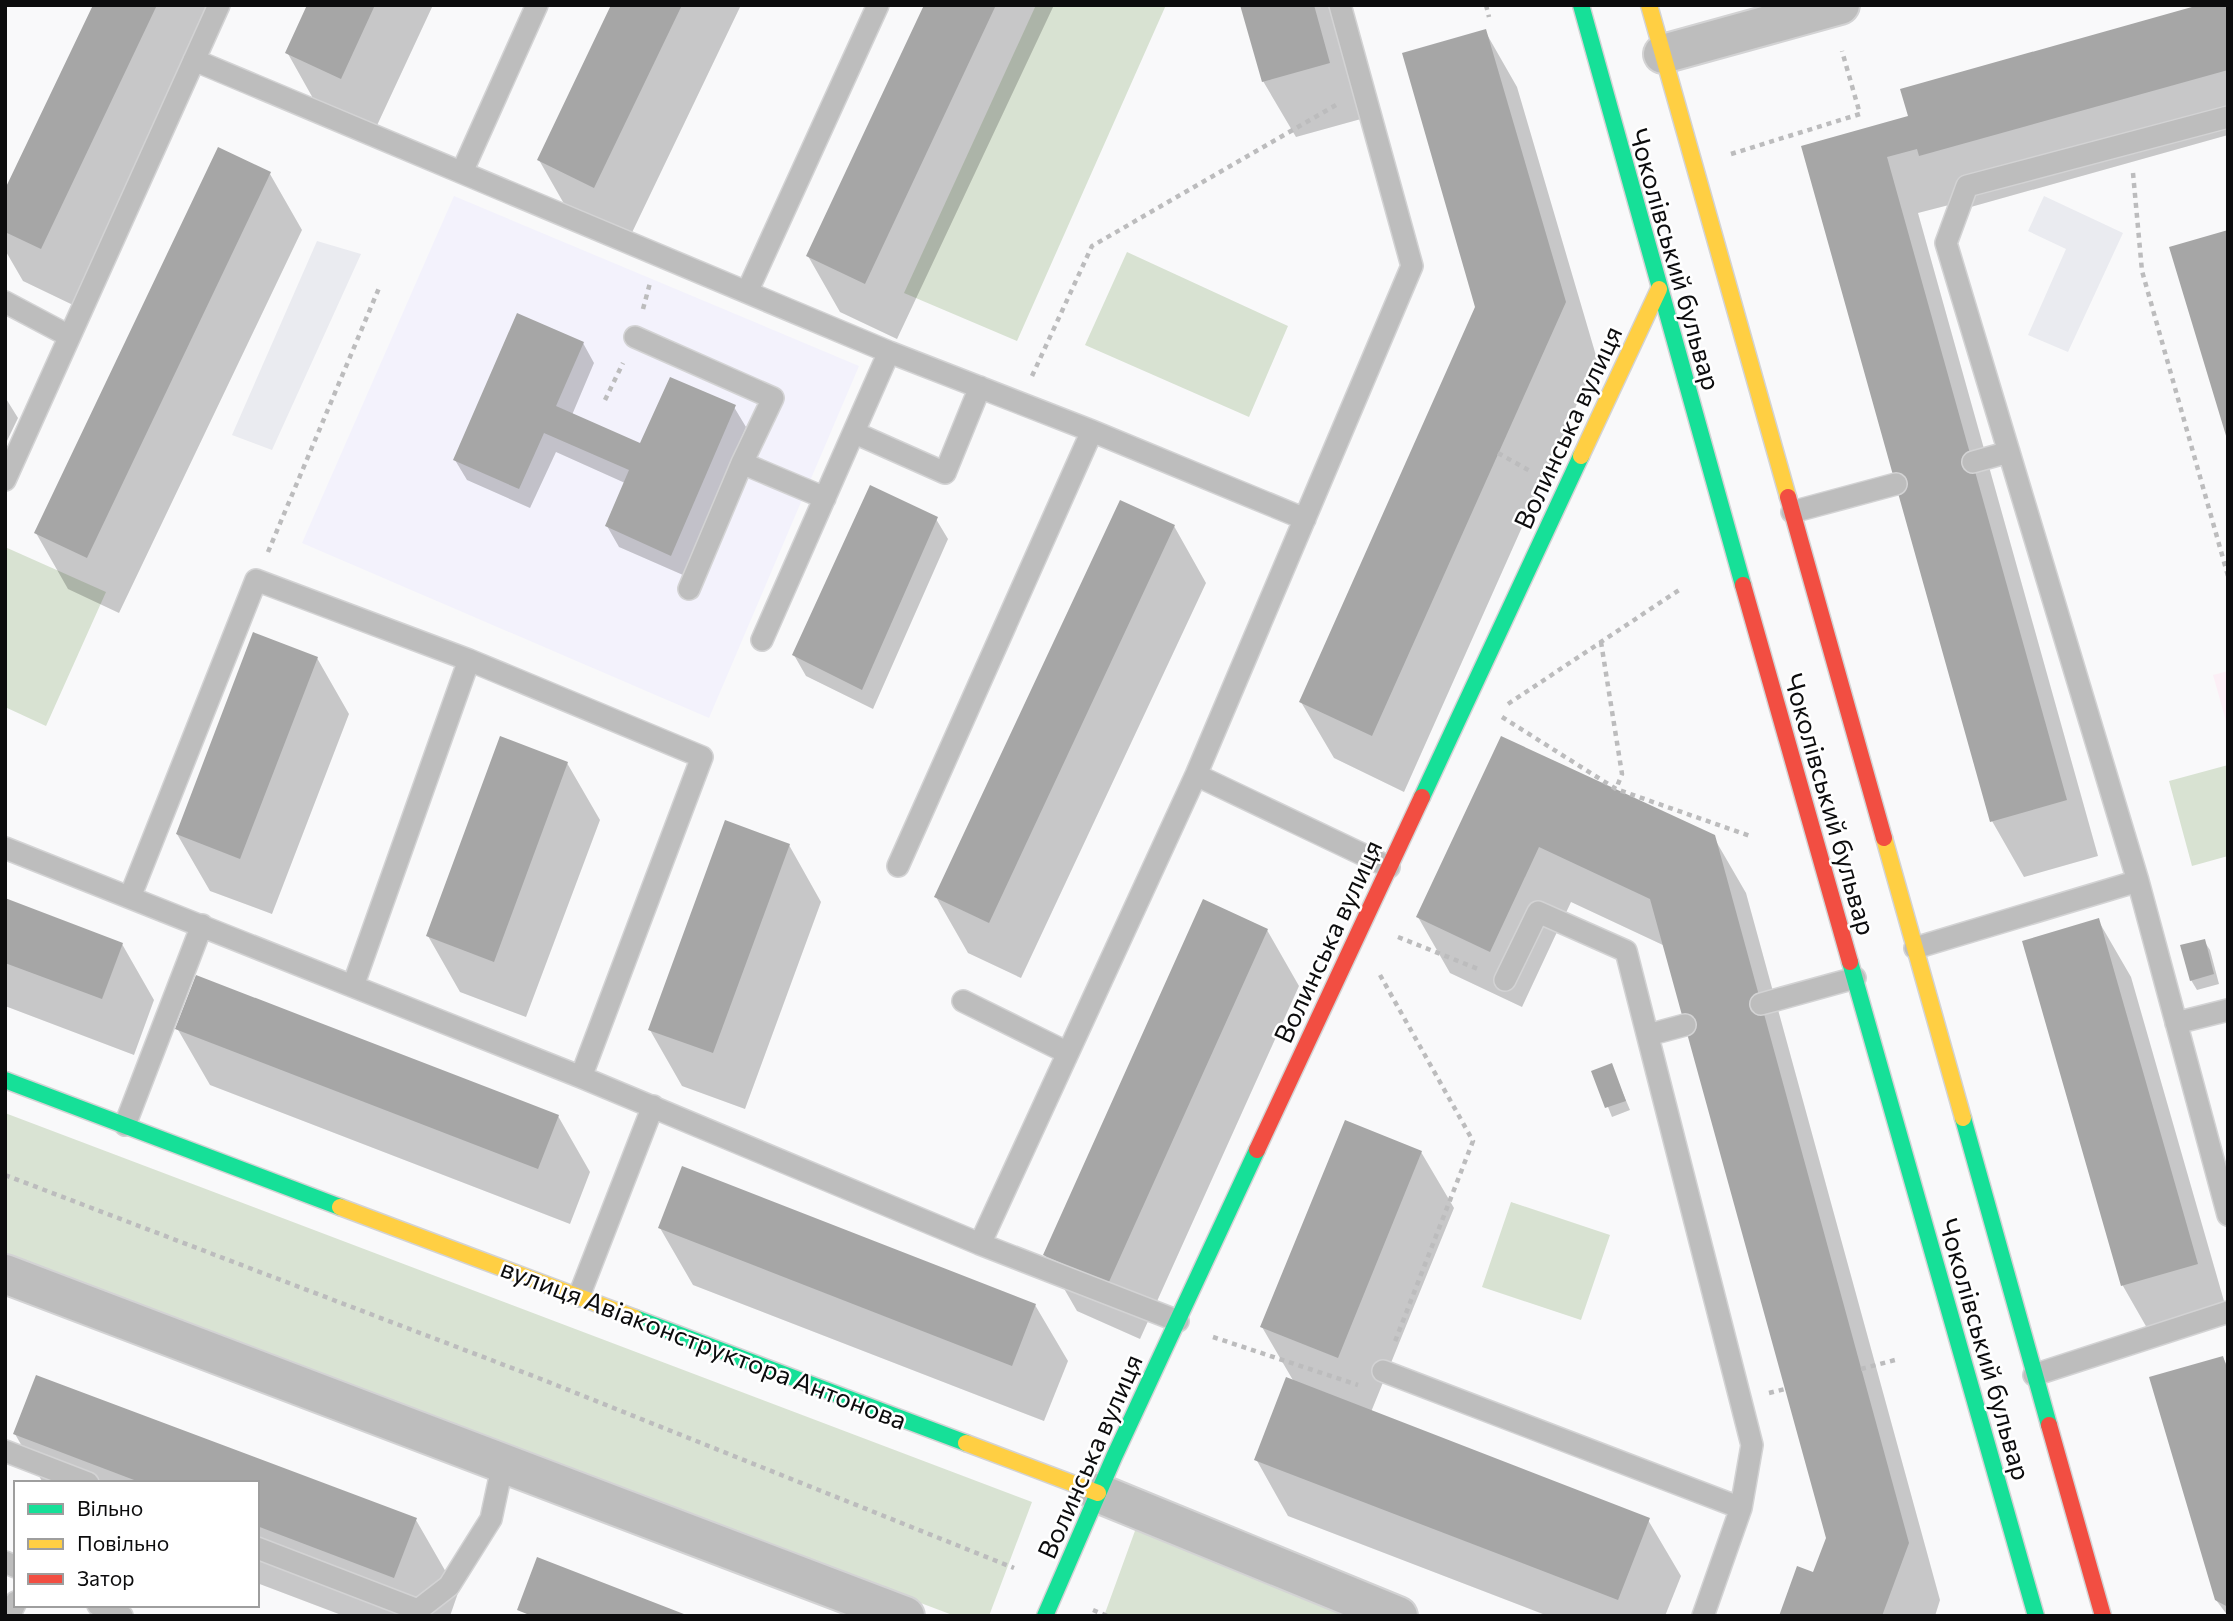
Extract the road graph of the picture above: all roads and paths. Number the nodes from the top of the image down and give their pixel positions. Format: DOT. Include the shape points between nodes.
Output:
graph roads {
  1 [pos="219,5"];
  2 [pos="537,5"];
  3 [pos="878,5"];
  4 [pos="1340,5"];
  5 [pos="1486,5"];
  6 [pos="1581,5"];
  7 [pos="1649,5"];
  8 [pos="1840,5"];
  9 [pos="1489,17"];
  10 [pos="1842,51"];
  11 [pos="1664,54"];
  12 [pos="194,60"];
  13 [pos="1364,89"];
  14 [pos="2228,117"];
  15 [pos="2130,143"];
  16 [pos="1731,154"];
  17 [pos="462,172"];
  18 [pos="379,288"];
  19 [pos="1659,289"];
  20 [pos="747,292"];
  21 [pos="5,302"];
  22 [pos="69,336"];
  23 [pos="635,337"];
  24 [pos="889,352"];
  25 [pos="980,387"];
  26 [pos="1021,402"];
  27 [pos="1092,431"];
  28 [pos="855,433"];
  29 [pos="2009,452"];
  30 [pos="1498,453"];
  31 [pos="1973,462"];
  32 [pos="742,463"];
  33 [pos="1534,473"];
  34 [pos="5,480"];
  35 [pos="1896,484"];
  36 [pos="825,498"];
  37 [pos="1792,512"];
  38 [pos="1305,519"];
  39 [pos="2228,576"];
  40 [pos="256,580"];
  41 [pos="1682,588"];
  42 [pos="689,589"];
  43 [pos="762,640"];
  44 [pos="1601,642"];
  45 [pos="469,660"];
  46 [pos="1506,706"];
  47 [pos="1496,713"];
  48 [pos="1196,775"];
  49 [pos="1616,789"];
  50 [pos="1751,836"];
  51 [pos="5,848"];
  52 [pos="898,866"];
  53 [pos="1389,867"];
  54 [pos="2138,881"];
  55 [pos="130,897"];
  56 [pos="202,925"];
  57 [pos="1394,936"];
  58 [pos="1915,948"];
  59 [pos="1378,972"];
  60 [pos="1855,978"];
  61 [pos="1505,979"];
  62 [pos="353,986"];
  63 [pos="963,1001"];
  64 [pos="1761,1004"];
  65 [pos="2228,1010"];
  66 [pos="2176,1023"];
  67 [pos="1685,1025"];
  68 [pos="1648,1035"];
  69 [pos="1068,1053"];
  70 [pos="581,1077"];
  71 [pos="5,1080"];
  72 [pos="653,1106"];
  73 [pos="125,1125"];
  74 [pos="5,1175"];
  75 [pos="2228,1215"];
  76 [pos="980,1244"];
  77 [pos="5,1274"];
  78 [pos="579,1296"];
  79 [pos="2228,1312"];
  80 [pos="1178,1321"];
  81 [pos="1213,1337"];
  82 [pos="1895,1360"];
  83 [pos="1861,1368"];
  84 [pos="1383,1371"];
  85 [pos="2034,1375"];
  86 [pos="5,1451"];
  87 [pos="503,1463"];
  88 [pos="83,1481"];
  89 [pos="1098,1493"];
  90 [pos="1741,1508"];
  91 [pos="259,1549"];
  92 [pos="1014,1568"];
  93 [pos="102,1607"];
  94 [pos="1093,1611"];
  95 [pos="420,1614"];
  96 [pos="122,1616"];
  97 [pos="905,1616"];
  98 [pos="1045,1616"];
  99 [pos="1107,1616"];
  100 [pos="1398,1616"];
  101 [pos="1703,1616"];
  102 [pos="2036,1616"];
  103 [pos="2104,1616"];
  1 -- 12 [label="lane"];
  2 -- 17 [label="lane"];
  3 -- 20 [label="lane"];
  4 -- 13 [label="lane"];
  5 -- 9 [label="path"];
  6 -- 19 [label="main road, Чоколівський бульвар"];
  7 -- 11 [label="main road, Чоколівський бульвар"];
  8 -- 11 [label="street"];
  10 -- 16 [label="path" via="1860,114"];
  11 -- 37 [label="main road, Чоколівський бульвар"];
  12 -- 17 [label="lane"];
  12 -- 22 [label="lane"];
  13 -- 26 [label="path" via="1092,246"];
  13 -- 38 [label="lane" via="1412,266"];
  14 -- 15 [label="lane"];
  15 -- 29 [label="lane" via="1967,186 1946,243"];
  15 -- 39 [label="path" via="2142,271"];
  17 -- 20 [label="lane"];
  18 -- 40 [label="path"];
  19 -- 53 [label="main road, Волинська вулиця"];
  19 -- 60 [label="main road, Чоколівський бульвар"];
  20 -- 24 [label="lane"];
  21 -- 22 [label="lane"];
  22 -- 34 [label="lane"];
  23 -- 32 [label="lane" via="772,398"];
  24 -- 25 [label="lane"];
  24 -- 28 [label="lane"];
  25 -- 26 [label="lane"];
  25 -- 28 [label="lane" via="945,473"];
  26 -- 27 [label="lane"];
  27 -- 38 [label="lane"];
  27 -- 52 [label="lane"];
  28 -- 36 [label="lane"];
  29 -- 31 [label="lane"];
  29 -- 54 [label="lane"];
  30 -- 33 [label="path"];
  32 -- 36 [label="lane"];
  32 -- 42 [label="lane"];
  35 -- 37 [label="lane"];
  36 -- 43 [label="lane"];
  37 -- 58 [label="main road, Чоколівський бульвар"];
  38 -- 48 [label="lane"];
  40 -- 45 [label="lane"];
  40 -- 55 [label="lane"];
  41 -- 44 [label="path"];
  44 -- 46 [label="path"];
  44 -- 49 [label="path" via="1622,774"];
  45 -- 62 [label="lane"];
  45 -- 70 [label="lane" via="702,757"];
  47 -- 49 [label="path"];
  48 -- 53 [label="lane"];
  48 -- 69 [label="lane"];
  49 -- 50 [label="path"];
  51 -- 55 [label="lane"];
  53 -- 80 [label="main road, Волинська вулиця"];
  54 -- 58 [label="lane"];
  54 -- 66 [label="lane"];
  55 -- 56 [label="lane"];
  56 -- 62 [label="lane"];
  56 -- 73 [label="lane"];
  57 -- 61 [label="path"];
  58 -- 85 [label="main road, Чоколівський бульвар"];
  59 -- 84 [label="path" via="1473,1141"];
  60 -- 64 [label="lane"];
  60 -- 102 [label="main road, Чоколівський бульвар"];
  61 -- 68 [label="lane" via="1538,912 1626,951"];
  62 -- 70 [label="lane"];
  63 -- 69 [label="lane"];
  65 -- 66 [label="lane"];
  66 -- 75 [label="lane"];
  67 -- 68 [label="lane"];
  68 -- 90 [label="lane" via="1752,1445"];
  69 -- 76 [label="lane"];
  70 -- 72 [label="lane"];
  71 -- 73 [label="main road, вулиця Авіаконструктора Антонова"];
  72 -- 76 [label="lane"];
  72 -- 78 [label="lane"];
  73 -- 78 [label="main road, вулиця Авіаконструктора Антонова"];
  74 -- 92 [label="path" via="541,1379"];
  76 -- 80 [label="lane"];
  77 -- 87 [label="street"];
  78 -- 89 [label="main road, вулиця Авіаконструктора Антонова"];
  79 -- 85 [label="lane"];
  80 -- 89 [label="main road, Волинська вулиця"];
  81 -- 84 [label="path" via="1356,1386"];
  82 -- 83 [label="path"];
  84 -- 90 [label="lane"];
  85 -- 103 [label="main road, Чоколівський бульвар"];
  86 -- 88 [label="lane"];
  87 -- 95 [label="lane" via="491,1519 449,1586"];
  87 -- 97 [label="street"];
  89 -- 98 [label="main road, Волинська вулиця"];
  89 -- 100 [label="street, вулиця Авіаконструктора Антонова"];
  90 -- 101 [label="lane"];
  91 -- 95 [label="lane"];
  93 -- 96 [label="lane"];
  94 -- 99 [label="path"];
}
